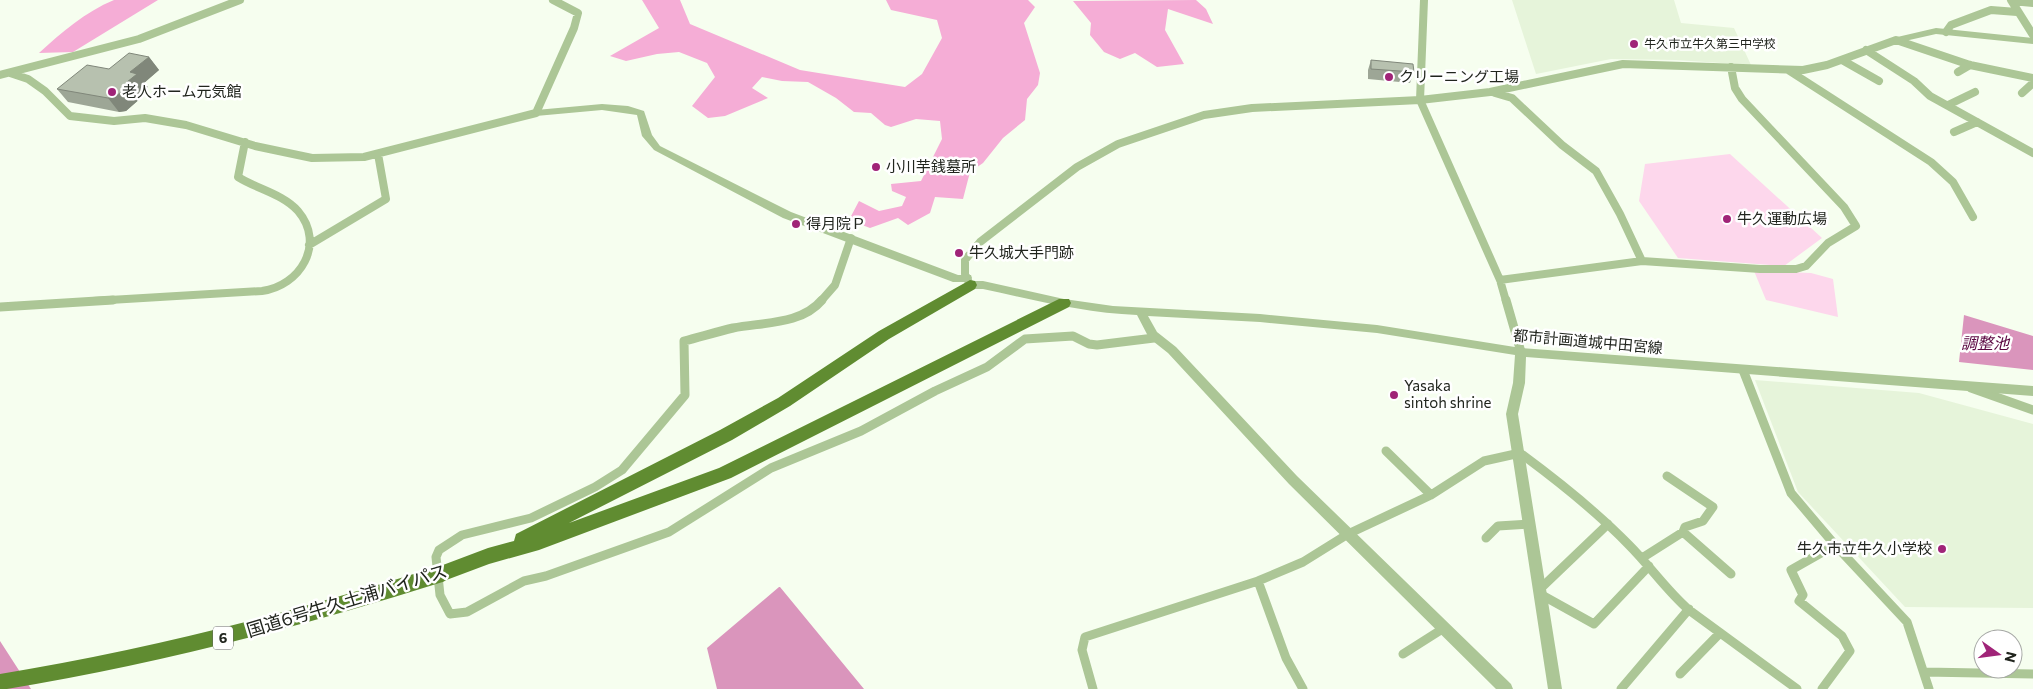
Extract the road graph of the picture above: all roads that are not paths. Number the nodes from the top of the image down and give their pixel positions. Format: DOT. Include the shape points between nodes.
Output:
graph roads {
  1 [pos="240,0"];
  2 [pos="553,0"];
  3 [pos="1424,0"];
  4 [pos="2011,0"];
  5 [pos="2033,3"];
  6 [pos="2017,12"];
  7 [pos="1946,32"];
  8 [pos="2033,35"];
  9 [pos="1896,40"];
  10 [pos="2033,41"];
  11 [pos="1866,50"];
  12 [pos="1842,60"];
  13 [pos="1970,65"];
  14 [pos="1731,67"];
  15 [pos="1788,70"];
  16 [pos="1958,72"];
  17 [pos="10,73"];
  18 [pos="0,75"];
  19 [pos="2033,78"];
  20 [pos="1879,81"];
  21 [pos="2033,84"];
  22 [pos="1490,92"];
  23 [pos="1975,92"];
  24 [pos="2022,93"];
  25 [pos="1420,100"];
  26 [pos="1948,104"];
  27 [pos="536,113"];
  28 [pos="1978,122"];
  29 [pos="1954,132"];
  30 [pos="244,142"];
  31 [pos="2033,153"];
  32 [pos="378,154"];
  33 [pos="1973,217"];
  34 [pos="851,238"];
  35 [pos="309,245"];
  36 [pos="1642,261"];
  37 [pos="1500,280"];
  38 [pos="969,282"];
  39 [pos="1064,303"];
  40 [pos="0,307"];
  41 [pos="1142,313"];
  42 [pos="1154,338"];
  43 [pos="1521,352"];
  44 [pos="1743,370"];
  45 [pos="1959,384"];
  46 [pos="2033,391"];
  47 [pos="2033,410"];
  48 [pos="1386,451"];
  49 [pos="1520,454"];
  50 [pos="1667,476"];
  51 [pos="1431,495"];
  52 [pos="1530,524"];
  53 [pos="1608,524"];
  54 [pos="1683,532"];
  55 [pos="1348,534"];
  56 [pos="1486,538"];
  57 [pos="1835,545"];
  58 [pos="488,556"];
  59 [pos="1645,562"];
  60 [pos="1730,574"];
  61 [pos="1258,581"];
  62 [pos="1540,592"];
  63 [pos="1689,609"];
  64 [pos="1444,628"];
  65 [pos="1720,633"];
  66 [pos="1403,654"];
  67 [pos="1925,672"];
  68 [pos="1680,674"];
  69 [pos="2033,674"];
  70 [pos="0,682"];
  71 [pos="1093,689"];
  72 [pos="1303,689"];
  73 [pos="1506,689"];
  74 [pos="1556,689"];
  75 [pos="1621,689"];
  76 [pos="1797,689"];
  77 [pos="1822,689"];
  78 [pos="1929,689"];
  1 -- 17 [label="street" via="139,39"];
  2 -- 27 [label="street" via="578,14"];
  3 -- 25 [label="street"];
  4 -- 5 [label="street"];
  4 -- 6 [label="street"];
  6 -- 7 [label="street" via="1991,10 1951,24"];
  6 -- 8 [label="street"];
  7 -- 9 [label="street" via="1930,32"];
  7 -- 10 [label="street"];
  9 -- 11 [label="street"];
  9 -- 13 [label="street"];
  11 -- 12 [label="street"];
  11 -- 26 [label="street" via="1914,81 1930,96"];
  12 -- 15 [label="street" via="1814,68"];
  12 -- 20 [label="street"];
  13 -- 16 [label="street"];
  13 -- 19 [label="street"];
  14 -- 15 [label="street"];
  14 -- 22 [label="street" via="1623,64"];
  14 -- 36 [label="street" via="1735,88 1742,99 1844,207 1856,226 1828,243 1806,266 1796,269"];
  15 -- 33 [label="street" via="1807,85 1911,146 1950,179"];
  17 -- 18 [label="street"];
  17 -- 30 [label="street" via="28,79 45,91 70,116 114,121 146,118 186,125"];
  21 -- 24 [label="street"];
  22 -- 25 [label="street"];
  22 -- 36 [label="street" via="1512,98 1562,145 1596,171"];
  23 -- 26 [label="street"];
  25 -- 37 [label="street"];
  25 -- 38 [label="street" via="1252,108 1204,115 1118,144 1077,167 980,242 965,260"];
  26 -- 28 [label="street"];
  27 -- 32 [label="street"];
  27 -- 34 [label="street, 都市計画道城中田宮線" via="606,106 641,113 647,136 657,148 787,215"];
  28 -- 29 [label="street"];
  28 -- 31 [label="street"];
  30 -- 32 [label="street" via="312,158 342,159"];
  30 -- 35 [label="street" via="238,177 279,196 299,210 306,223"];
  32 -- 35 [label="street" via="386,199"];
  34 -- 38 [label="street, 都市計画道城中田宮線"];
  34 -- 42 [label="street" via="835,285 815,309 796,318 734,328 684,341 685,395 622,470 531,518 462,535 439,550 436,557 440,595 450,614 467,612 524,581 669,532 771,468 861,432 935,391 987,367 1025,339 1073,336 1096,345"];
  35 -- 40 [label="street" via="298,273 288,284 275,290"];
  36 -- 37 [label="street"];
  37 -- 43 [label="street"];
  38 -- 39 [label="street, 都市計画道城中田宮線"];
  38 -- 58 [label="highway" via="884,334 784,402 726,435"];
  39 -- 41 [label="street, 都市計画道城中田宮線"];
  39 -- 58 [label="highway" via="725,473 539,542"];
  41 -- 42 [label="street" via="1146,328"];
  41 -- 43 [label="street, 都市計画道城中田宮線" via="1260,318 1376,329"];
  42 -- 55 [label="street" via="1172,350"];
  43 -- 44 [label="street, 都市計画道城中田宮線"];
  43 -- 49 [label="street" via="1520,383 1512,414"];
  44 -- 45 [label="street, 都市計画道城中田宮線"];
  44 -- 57 [label="street" via="1791,493"];
  45 -- 46 [label="street, 都市計画道城中田宮線"];
  45 -- 47 [label="street"];
  48 -- 51 [label="street"];
  49 -- 51 [label="street" via="1484,461"];
  49 -- 52 [label="street"];
  49 -- 53 [label="street" via="1570,489"];
  50 -- 54 [label="street" via="1713,507 1703,521 1685,527"];
  51 -- 55 [label="street"];
  52 -- 56 [label="street" via="1498,526"];
  52 -- 62 [label="street"];
  53 -- 59 [label="street"];
  53 -- 62 [label="street"];
  54 -- 59 [label="street"];
  54 -- 60 [label="street"];
  55 -- 61 [label="street" via="1303,562"];
  55 -- 64 [label="street"];
  57 -- 67 [label="street" via="1907,622"];
  57 -- 77 [label="street" via="1791,570 1803,595 1799,601 1842,636 1850,652"];
  58 -- 70 [label="highway, 国道6号牛久土浦バイパス / 6, bridge" via="291,621 127,660"];
  59 -- 62 [label="street" via="1594,624"];
  59 -- 63 [label="street" via="1674,597"];
  61 -- 71 [label="street" via="1085,637 1082,650"];
  61 -- 72 [label="street" via="1286,658"];
  62 -- 74 [label="street"];
  63 -- 65 [label="street"];
  63 -- 75 [label="street"];
  64 -- 66 [label="street"];
  64 -- 73 [label="street"];
  65 -- 68 [label="street"];
  65 -- 76 [label="street"];
  67 -- 69 [label="street"];
  67 -- 78 [label="street"];
}
